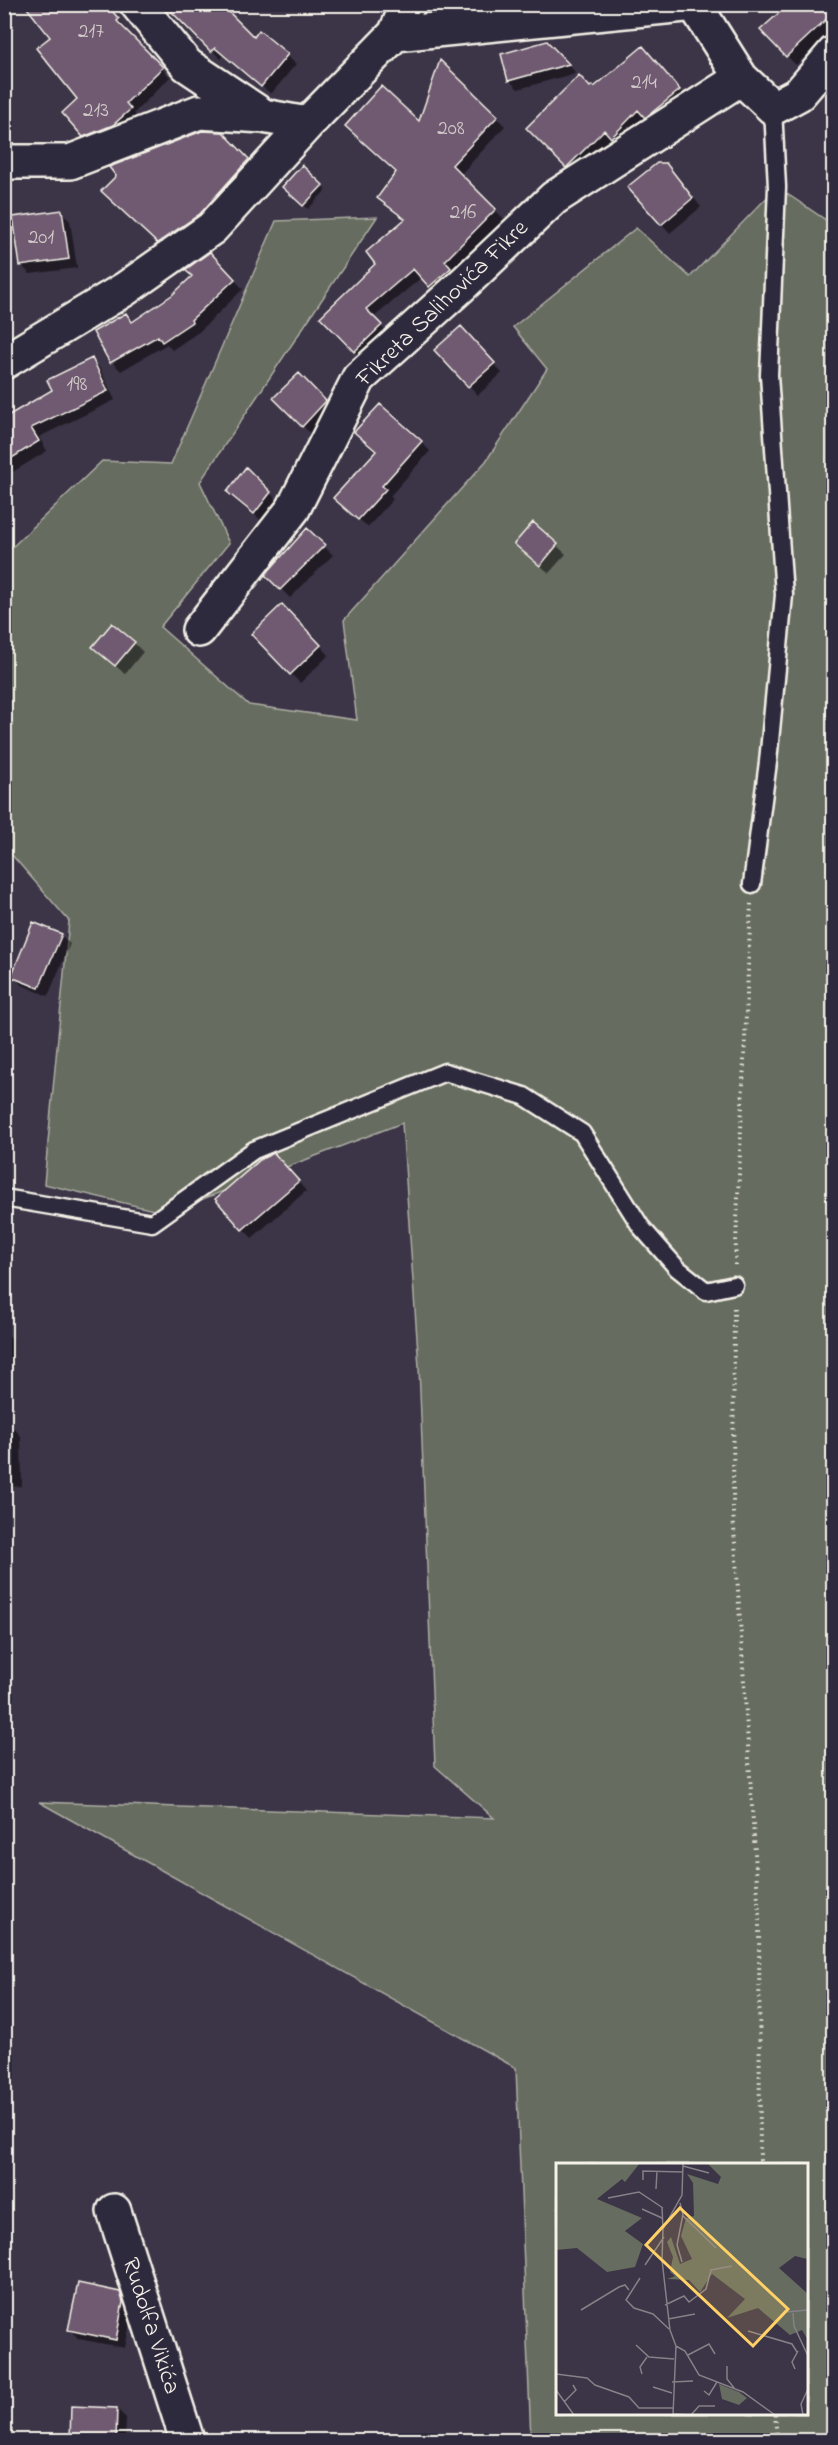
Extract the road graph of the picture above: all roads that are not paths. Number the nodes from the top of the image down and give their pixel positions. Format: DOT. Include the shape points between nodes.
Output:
graph roads {
  1 [pos="137,4"];
  2 [pos="408,4"];
  3 [pos="695,5"];
  4 [pos="395,34"];
  5 [pos="834,53"];
  6 [pos="741,78"];
  7 [pos="773,108"];
  8 [pos="263,116"];
  9 [pos="307,124"];
  10 [pos="4,162"];
  11 [pos="4,362"];
  12 [pos="199,630"];
  13 [pos="752,884"];
  14 [pos="4,1198"];
  15 [pos="734,1285"];
  16 [pos="114,2211"];
  17 [pos="187,2440"];
  1 -- 8 [label="street" via="187,65"];
  2 -- 4 [label="street"];
  3 -- 4 [label="street"];
  3 -- 6 [label="street"];
  4 -- 9 [label="street"];
  5 -- 7 [label="street" via="799,94"];
  6 -- 7 [label="street"];
  6 -- 12 [label="street, Fikreta Salihovića Fikre" via="554,198 358,378 293,509"];
  7 -- 13 [label="lane" via="777,187 769,375 784,595"];
  8 -- 9 [label="street"];
  8 -- 10 [label="street" via="200,112 70,162"];
  9 -- 11 [label="street" via="213,228 125,289"];
  14 -- 15 [label="lane" via="152,1223 254,1150 445,1072 524,1096 582,1133 641,1227 677,1268 706,1291"];
  16 -- 17 [label="street, Rudolfa Vikića"];
}
